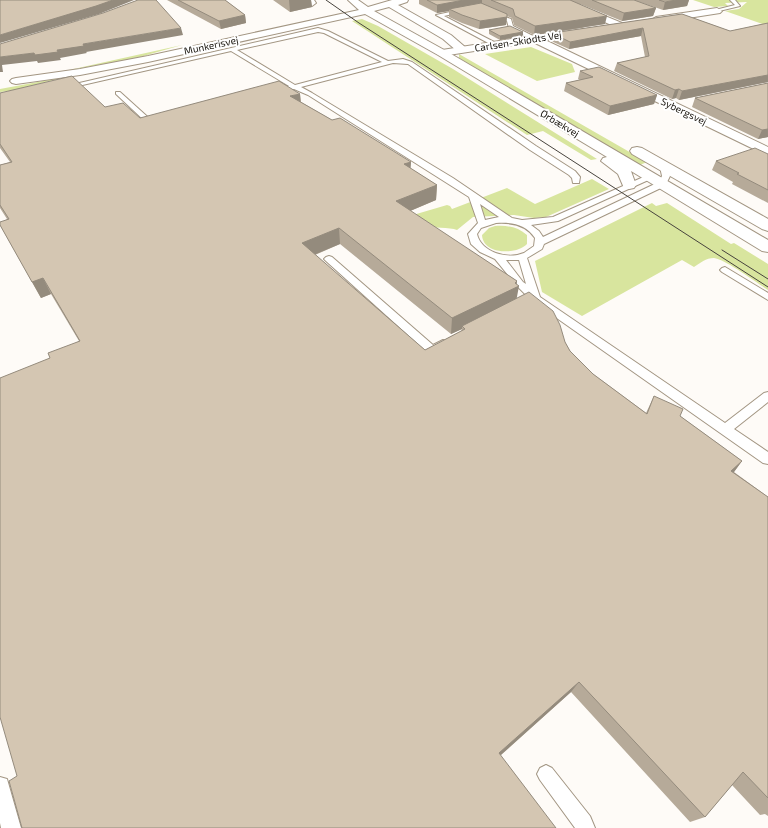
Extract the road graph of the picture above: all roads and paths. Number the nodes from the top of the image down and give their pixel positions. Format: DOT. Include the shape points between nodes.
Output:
graph roads {
  1 [pos="404,0"];
  2 [pos="558,0"];
  3 [pos="732,0"];
  4 [pos="370,3"];
  5 [pos="698,4"];
  6 [pos="333,9"];
  7 [pos="467,10"];
  8 [pos="488,10"];
  9 [pos="650,11"];
  10 [pos="716,11"];
  11 [pos="669,18"];
  12 [pos="647,21"];
  13 [pos="511,27"];
  14 [pos="503,28"];
  15 [pos="603,28"];
  16 [pos="588,30"];
  17 [pos="481,32"];
  18 [pos="474,33"];
  19 [pos="534,38"];
  20 [pos="494,44"];
  21 [pos="233,50"];
  22 [pos="460,50"];
  23 [pos="442,53"];
  24 [pos="481,61"];
  25 [pos="388,63"];
  26 [pos="296,87"];
  27 [pos="58,89"];
  28 [pos="118,93"];
  29 [pos="267,94"];
  30 [pos="692,102"];
  31 [pos="672,106"];
  32 [pos="164,120"];
  33 [pos="571,129"];
  34 [pos="629,147"];
  35 [pos="768,152"];
  36 [pos="661,176"];
  37 [pos="576,181"];
  38 [pos="629,185"];
  39 [pos="473,196"];
  40 [pos="510,220"];
  41 [pos="522,223"];
  42 [pos="482,224"];
  43 [pos="768,226"];
  44 [pos="768,233"];
  45 [pos="540,242"];
  46 [pos="768,247"];
  47 [pos="522,256"];
  48 [pos="499,257"];
  49 [pos="329,259"];
  50 [pos="725,270"];
  51 [pos="768,298"];
  52 [pos="531,300"];
  53 [pos="452,340"];
  54 [pos="768,396"];
  55 [pos="725,429"];
  56 [pos="768,459"];
  57 [pos="546,774"];
  58 [pos="0,786"];
  59 [pos="12,828"];
  60 [pos="585,828"];
  1 -- 4 [label="main road, Munkerisvej"];
  2 -- 15 [label="main road" via="622,25"];
  3 -- 10 [label="lane" via="738,6"];
  4 -- 6 [label="main road, Munkerisvej" via="148,59 11,83"];
  4 -- 22 [label="main road" via="410,27 438,37"];
  4 -- 22 [label="main road" via="392,5 447,37"];
  4 -- 23 [label="main road, Ørbækvej"];
  5 -- 10 [label="main road"];
  7 -- 18 [label="lane" via="439,15"];
  8 -- 13 [label="lane" via="508,20"];
  9 -- 11 [label="main road"];
  10 -- 11 [label="main road"];
  11 -- 12 [label="main road"];
  13 -- 14 [label="lane"];
  13 -- 19 [label="lane"];
  16 -- 19 [label="main road, Carlsen-Skiødts Vej"];
  17 -- 18 [label="lane"];
  18 -- 20 [label="lane"];
  19 -- 20 [label="main road, Carlsen-Skiødts Vej"];
  19 -- 31 [label="main road, Sybergsvej"];
  20 -- 22 [label="main road, Carlsen-Skiødts Vej"];
  21 -- 25 [label="lane" via="322,30"];
  21 -- 26 [label="lane"];
  21 -- 27 [label="lane"];
  22 -- 23 [label="main road, Carlsen-Skiødts Vej"];
  22 -- 24 [label="main road"];
  23 -- 33 [label="main road, Ørbækvej"];
  25 -- 26 [label="lane"];
  25 -- 37 [label="lane" via="398,61 410,64 572,173"];
  26 -- 29 [label="lane"];
  26 -- 39 [label="lane"];
  28 -- 32 [label="lane" via="150,123"];
  30 -- 31 [label="main road"];
  31 -- 35 [label="main road, Sybergsvej"];
  33 -- 36 [label="main road, Ørbækvej"];
  33 -- 38 [label="main road" via="584,144 624,172"];
  34 -- 36 [label="main road, Ørbækvej"];
  36 -- 38 [label="lane"];
  36 -- 43 [label="main road, Ørbækvej"];
  36 -- 44 [label="main road"];
  36 -- 45 [label="lane"];
  36 -- 46 [label="main road, Ørbækvej"];
  38 -- 41 [label="lane" via="555,219"];
  39 -- 40 [label="lane"];
  39 -- 42 [label="lane"];
  40 -- 41 [label="lane"];
  40 -- 42 [label="lane" via="495,220"];
  41 -- 45 [label="lane" via="537,234"];
  42 -- 48 [label="lane" via="477,226 472,234 474,243 484,251"];
  45 -- 47 [label="lane" via="535,251"];
  47 -- 48 [label="lane"];
  47 -- 52 [label="lane"];
  48 -- 52 [label="lane"];
  49 -- 53 [label="lane" via="432,350"];
  50 -- 51 [label="lane"];
  52 -- 55 [label="lane"];
  54 -- 55 [label="lane"];
  55 -- 56 [label="lane"];
  57 -- 60 [label="lane"];
  58 -- 59 [label="lane"];
}
